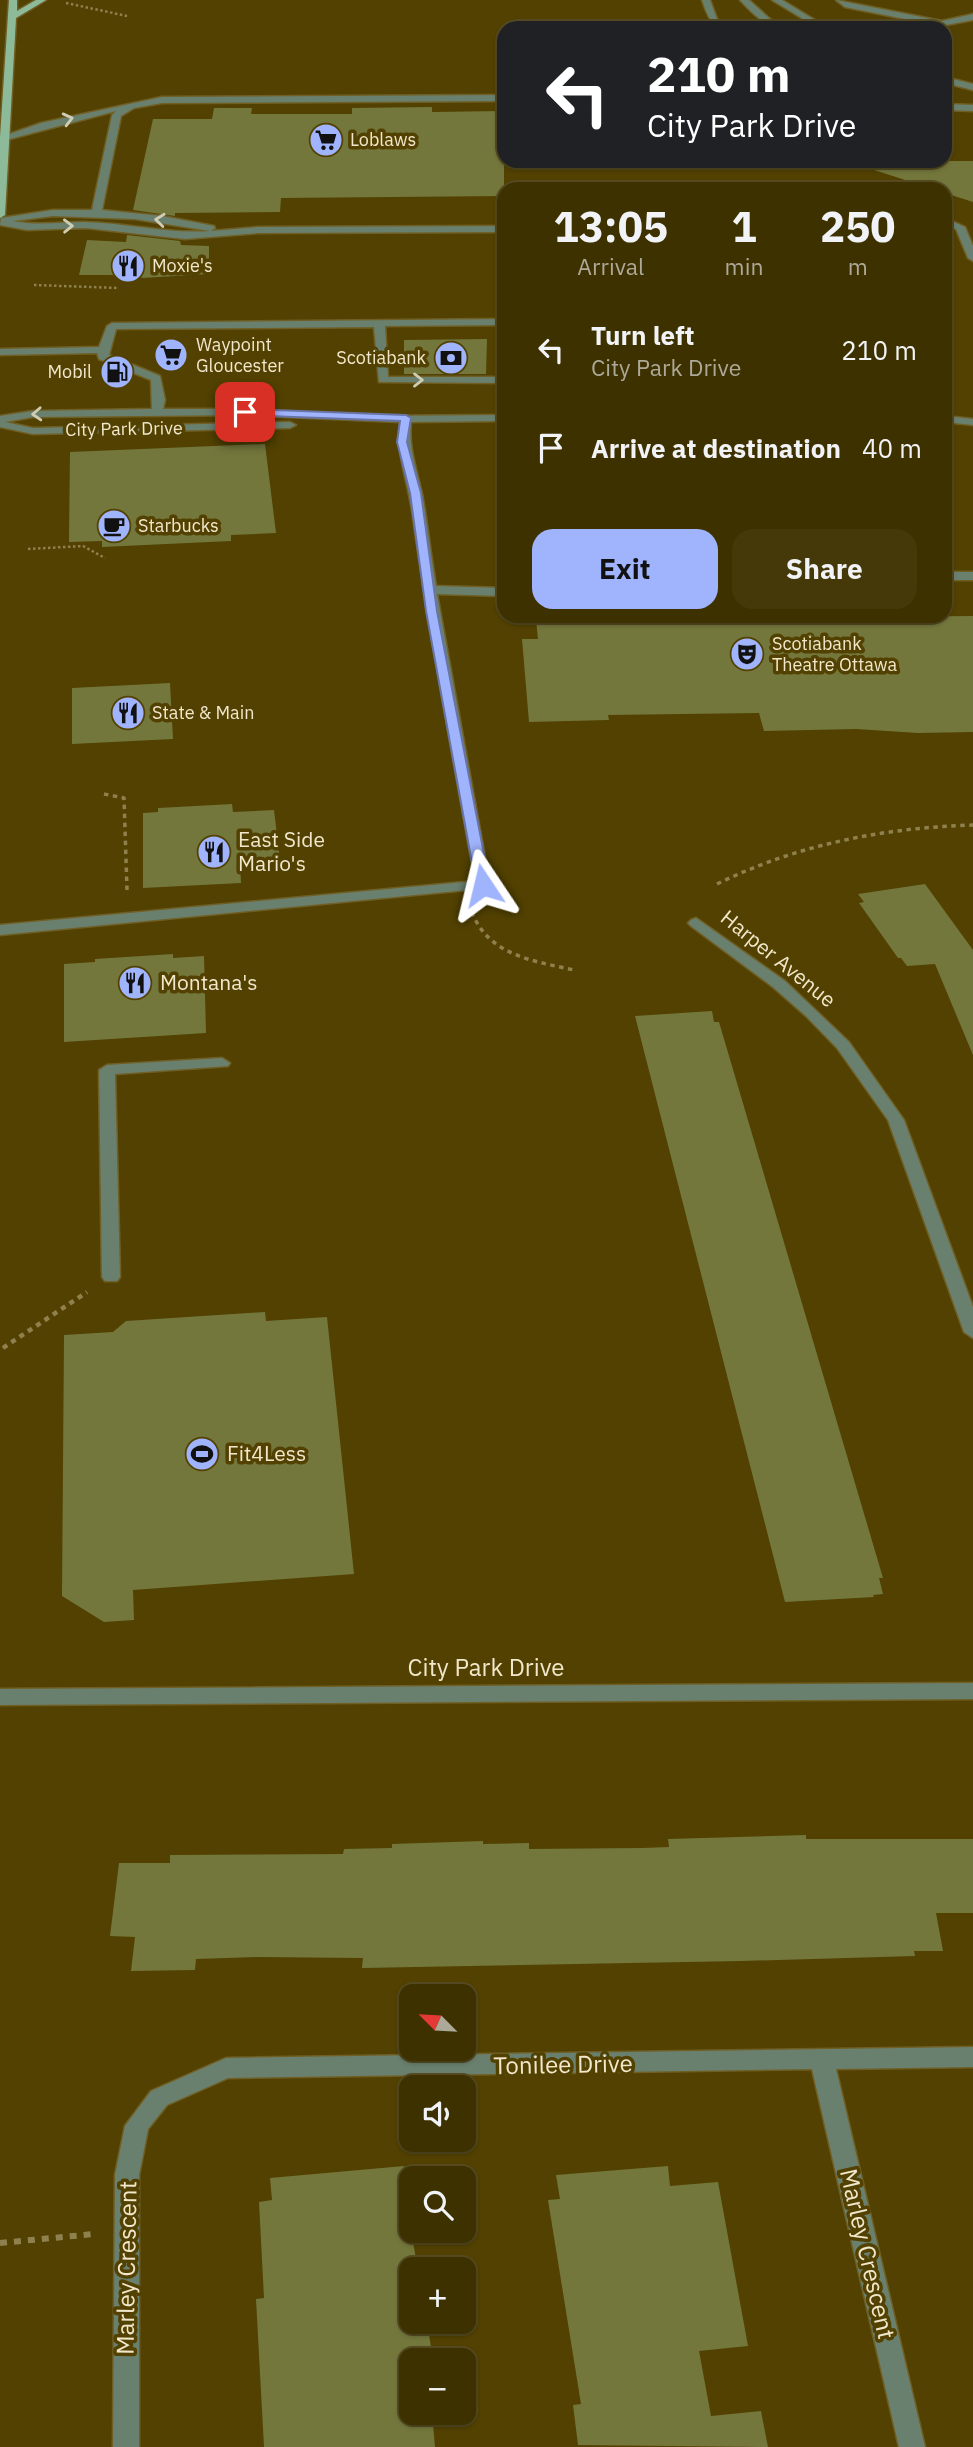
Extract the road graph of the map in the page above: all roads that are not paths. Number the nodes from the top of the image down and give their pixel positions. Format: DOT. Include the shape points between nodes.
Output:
graph roads {
  1 [pos="13,0"];
  2 [pos="42,0"];
  3 [pos="706,0"];
  4 [pos="744,0"];
  5 [pos="776,0"];
  6 [pos="840,0"];
  7 [pos="12,16"];
  8 [pos="973,17"];
  9 [pos="715,21"];
  10 [pos="767,21"];
  11 [pos="812,21"];
  12 [pos="928,21"];
  13 [pos="952,22"];
  14 [pos="952,81"];
  15 [pos="970,86"];
  16 [pos="952,92"];
  17 [pos="497,98"];
  18 [pos="131,106"];
  19 [pos="952,107"];
  20 [pos="973,108"];
  21 [pos="6,137"];
  22 [pos="96,213"];
  23 [pos="0,215"];
  24 [pos="0,222"];
  25 [pos="952,223"];
  26 [pos="497,229"];
  27 [pos="227,233"];
  28 [pos="973,258"];
  29 [pos="497,322"];
  30 [pos="379,323"];
  31 [pos="103,350"];
  32 [pos="0,352"];
  33 [pos="497,380"];
  34 [pos="157,413"];
  35 [pos="406,418"];
  36 [pos="497,418"];
  37 [pos="374,419"];
  38 [pos="952,420"];
  39 [pos="0,422"];
  40 [pos="973,422"];
  41 [pos="952,576"];
  42 [pos="973,576"];
  43 [pos="429,590"];
  44 [pos="497,592"];
  45 [pos="696,923"];
  46 [pos="0,930"];
  47 [pos="222,1063"];
  48 [pos="111,1277"];
  49 [pos="973,1332"];
  50 [pos="973,1691"];
  51 [pos="0,1697"];
  52 [pos="973,2057"];
  53 [pos="822,2061"];
  54 [pos="159,2098"];
  55 [pos="126,2447"];
  56 [pos="912,2447"];
  1 -- 7 [label="main road"];
  2 -- 7 [label="main road"];
  3 -- 9 [label="street"];
  4 -- 10 [label="street"];
  5 -- 11 [label="street"];
  6 -- 12 [label="street"];
  7 -- 21 [label="main road"];
  8 -- 13 [label="street"];
  14 -- 15 [label="street"];
  15 -- 16 [label="street"];
  17 -- 18 [label="street" via="162,100"];
  21 -- 18 [label="street, one-way"];
  18 -- 22 [label="street" via="117,115"];
  19 -- 20 [label="street"];
  21 -- 23 [label="main road"];
  22 -- 24 [label="street" via="31,214"];
  27 -- 22 [label="street, one-way" via="192,224"];
  24 -- 27 [label="street, one-way" via="185,236"];
  25 -- 28 [label="street" via="960,226"];
  26 -- 27 [label="street"];
  29 -- 30 [label="street"];
  30 -- 31 [label="street" via="112,326"];
  30 -- 33 [label="street, one-way" via="383,380"];
  31 -- 32 [label="street"];
  31 -- 34 [label="street" via="103,357 156,378"];
  34 -- 37 [label="street, City Park Drive"];
  34 -- 39 [label="street, City Park Drive, one-way" via="33,414"];
  35 -- 36 [label="street, City Park Drive"];
  35 -- 37 [label="street, City Park Drive"];
  35 -- 43 [label="street" via="402,442 416,493"];
  37 -- 39 [label="street, City Park Drive" via="33,431"];
  38 -- 40 [label="street"];
  41 -- 42 [label="street"];
  43 -- 44 [label="street"];
  43 -- 46 [label="street" via="483,885"];
  45 -- 49 [label="street, Harper Avenue" via="812,1013 843,1045 895,1120"];
  47 -- 48 [label="street" via="107,1070"];
  50 -- 51 [label="street, City Park Drive"];
  52 -- 53 [label="street, Tonilee Drive"];
  53 -- 54 [label="street, Tonilee Drive" via="226,2068"];
  53 -- 56 [label="street, Marley Crescent"];
  54 -- 55 [label="street, Marley Crescent" via="137,2126 127,2175"];
}
